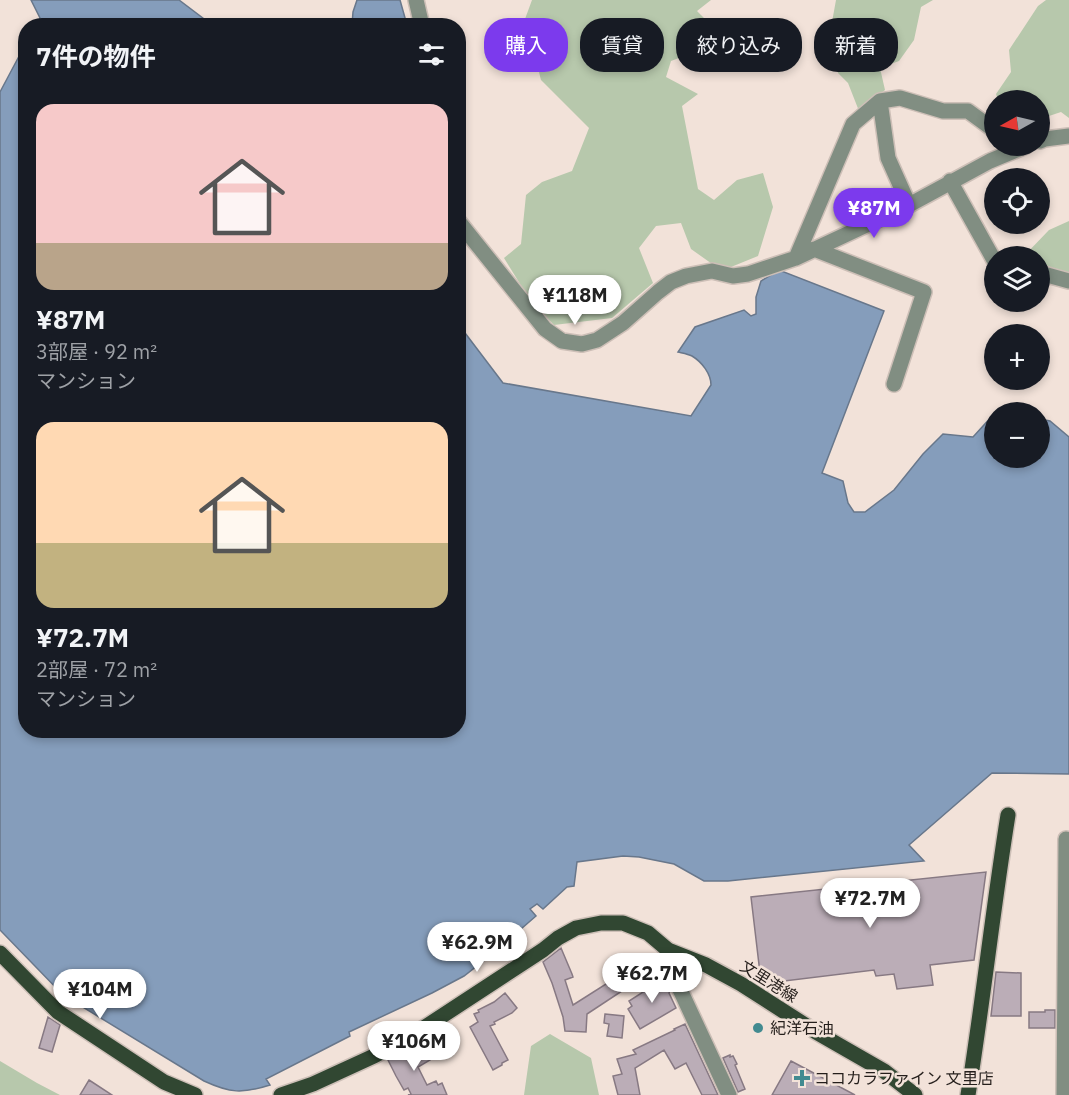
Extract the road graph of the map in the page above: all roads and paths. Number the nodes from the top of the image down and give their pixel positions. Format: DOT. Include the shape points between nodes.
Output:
graph roads {
  1 [pos="416,0"];
  2 [pos="420,18"];
  3 [pos="880,101"];
  4 [pos="984,123"];
  5 [pos="1069,136"];
  6 [pos="1050,139"];
  7 [pos="999,156"];
  8 [pos="950,182"];
  9 [pos="909,205"];
  10 [pos="466,231"];
  11 [pos="986,246"];
  12 [pos="814,249"];
  13 [pos="796,258"];
  14 [pos="1050,276"];
  15 [pos="1069,281"];
  16 [pos="894,384"];
  17 [pos="1008,815"];
  18 [pos="1066,839"];
  19 [pos="668,950"];
  20 [pos="0,953"];
  21 [pos="195,1095"];
  22 [pos="281,1095"];
  23 [pos="729,1095"];
  24 [pos="915,1095"];
  25 [pos="968,1095"];
  26 [pos="1064,1095"];
  1 -- 2 [label="street"];
  3 -- 4 [label="street" via="900,98 943,111 968,111"];
  3 -- 9 [label="street" via="888,158"];
  3 -- 13 [label="street" via="853,124"];
  5 -- 6 [label="street"];
  7 -- 8 [label="street"];
  8 -- 9 [label="street"];
  8 -- 11 [label="street"];
  9 -- 12 [label="street"];
  10 -- 13 [label="street" via="545,329 562,341 582,344 597,340 623,323 671,282 712,271 733,276 748,274"];
  12 -- 13 [label="street"];
  12 -- 16 [label="street" via="924,292"];
  14 -- 15 [label="street"];
  17 -- 25 [label="main road"];
  18 -- 26 [label="street"];
  19 -- 22 [label="main road, 文里港線" via="648,933 623,923 601,922 576,928 413,1035 313,1084"];
  19 -- 23 [label="street" via="677,983"];
  19 -- 24 [label="main road, 文里港線" via="706,964 741,984 884,1071"];
  20 -- 21 [label="main road" via="58,1012 164,1082"];
}
